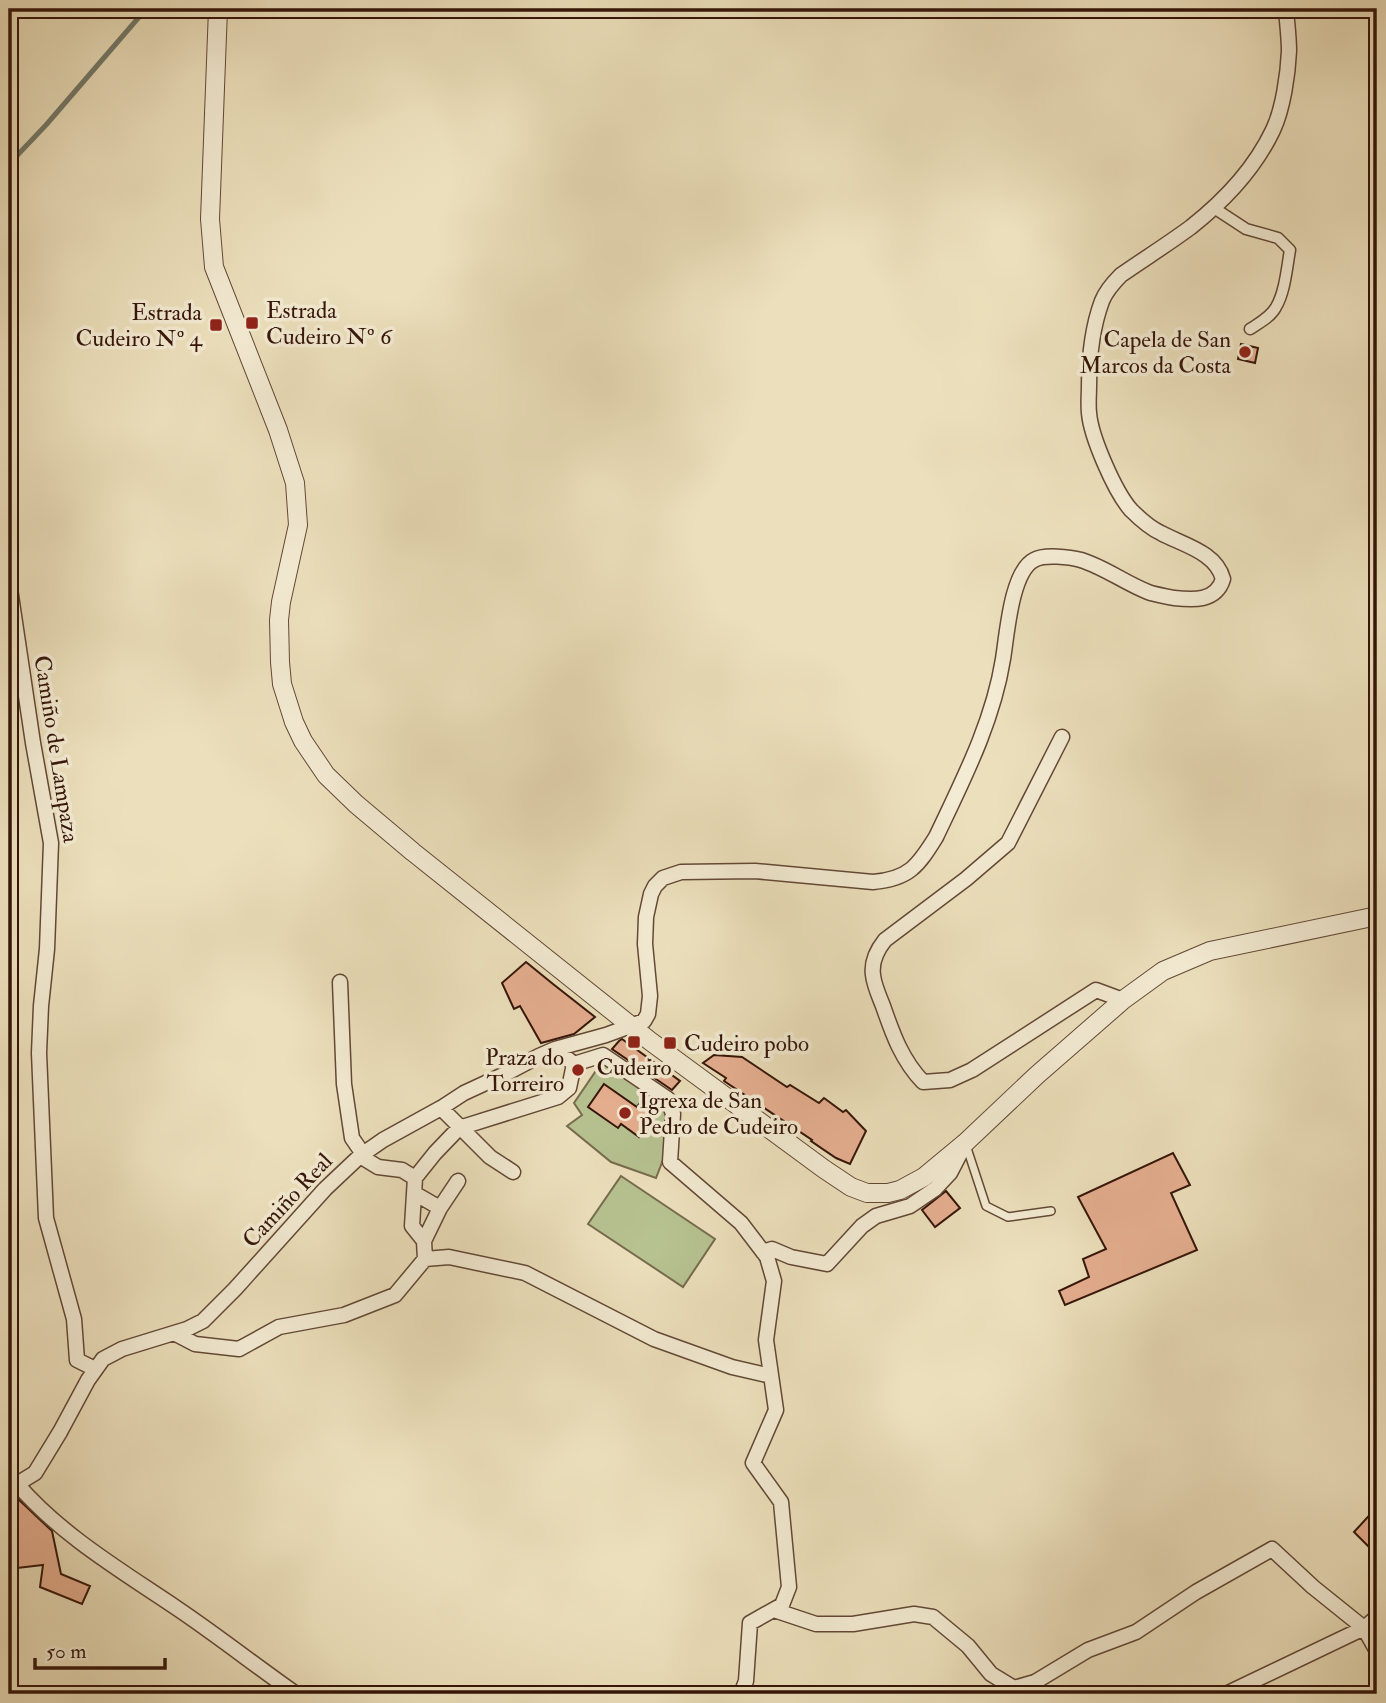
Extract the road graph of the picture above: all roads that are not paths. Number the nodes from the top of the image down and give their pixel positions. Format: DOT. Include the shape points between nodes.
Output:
graph roads {
  1 [pos="218,9"];
  2 [pos="1286,9"];
  3 [pos="1214,208"];
  4 [pos="1250,329"];
  5 [pos="9,582"];
  6 [pos="1062,737"];
  7 [pos="1377,916"];
  8 [pos="340,982"];
  9 [pos="1122,1000"];
  10 [pos="630,1026"];
  11 [pos="555,1049"];
  12 [pos="574,1064"];
  13 [pos="441,1108"];
  14 [pos="459,1128"];
  15 [pos="965,1143"];
  16 [pos="361,1155"];
  17 [pos="513,1172"];
  18 [pos="458,1181"];
  19 [pos="414,1185"];
  20 [pos="440,1208"];
  21 [pos="1051,1211"];
  22 [pos="424,1241"];
  23 [pos="763,1252"];
  24 [pos="425,1259"];
  25 [pos="174,1333"];
  26 [pos="95,1369"];
  27 [pos="771,1376"];
  28 [pos="13,1484"];
  29 [pos="774,1610"];
  30 [pos="1377,1617"];
  31 [pos="1364,1628"];
  32 [pos="1377,1651"];
  33 [pos="296,1694"];
  34 [pos="741,1694"];
  35 [pos="1226,1694"];
  1 -- 10 [label="street" via="210,219 214,267 295,483 298,525 281,602 279,637 282,684 295,722 316,762 356,804"];
  2 -- 3 [label="street" via="1289,51 1274,129 1252,165"];
  3 -- 4 [label="street" via="1246,229 1278,238 1290,250 1276,307"];
  3 -- 10 [label="street" via="1121,275 1106,293 1092,344 1089,414 1108,471 1129,507 1158,532 1208,558 1222,575 1219,588 1199,600 1169,597 1140,589 1084,561 1033,560 1016,585 987,722 925,855 890,880 755,871 681,872 663,878 651,894 646,917 648,1014 644,1021"];
  5 -- 26 [label="street, Camiño de Lampaza" via="51,843 39,1053 46,1218 74,1319 77,1360"];
  6 -- 9 [label="street" via="1008,843 885,940 873,960 873,974 894,1037 923,1083 950,1080 972,1070 1096,990"];
  7 -- 9 [label="street" via="1210,951 1163,971"];
  8 -- 16 [label="street" via="345,1083 352,1138"];
  9 -- 15 [label="street"];
  10 -- 11 [label="street, Camiño Real"];
  10 -- 15 [label="street" via="851,1187 888,1194 924,1177"];
  11 -- 12 [label="street"];
  11 -- 13 [label="street, Camiño Real"];
  12 -- 14 [label="street" via="569,1088 558,1097"];
  12 -- 23 [label="street" via="603,1055 668,1099 673,1114 670,1162 741,1223"];
  13 -- 14 [label="street"];
  13 -- 16 [label="street, Camiño Real"];
  14 -- 17 [label="street"];
  14 -- 19 [label="street"];
  15 -- 21 [label="lane" via="986,1206 1008,1216"];
  15 -- 23 [label="street" via="950,1173 934,1189 910,1206 876,1216 827,1264 772,1249"];
  16 -- 19 [label="street" via="379,1167 402,1170"];
  16 -- 25 [label="street, Camiño Real" via="214,1311 195,1326"];
  18 -- 20 [label="street"];
  19 -- 20 [label="street"];
  19 -- 22 [label="street" via="412,1226"];
  20 -- 22 [label="street"];
  22 -- 24 [label="street"];
  23 -- 27 [label="street" via="774,1281 766,1340"];
  24 -- 25 [label="street" via="395,1295 344,1315 279,1327 239,1349 195,1345"];
  24 -- 27 [label="street" via="449,1256 525,1273 653,1339"];
  25 -- 26 [label="street, Camiño Real" via="112,1353"];
  26 -- 28 [label="street" via="35,1473"];
  27 -- 29 [label="street" via="776,1410 754,1463 782,1502 789,1587 782,1605"];
  28 -- 33 [label="street" via="66,1532"];
  29 -- 31 [label="street" via="816,1624 853,1624 914,1614 933,1617 968,1646 991,1674 1014,1688 1035,1682 1088,1650 1136,1632 1272,1549"];
  29 -- 34 [label="street" via="750,1623"];
  30 -- 31 [label="street"];
  31 -- 32 [label="street"];
  31 -- 35 [label="street"];
}
